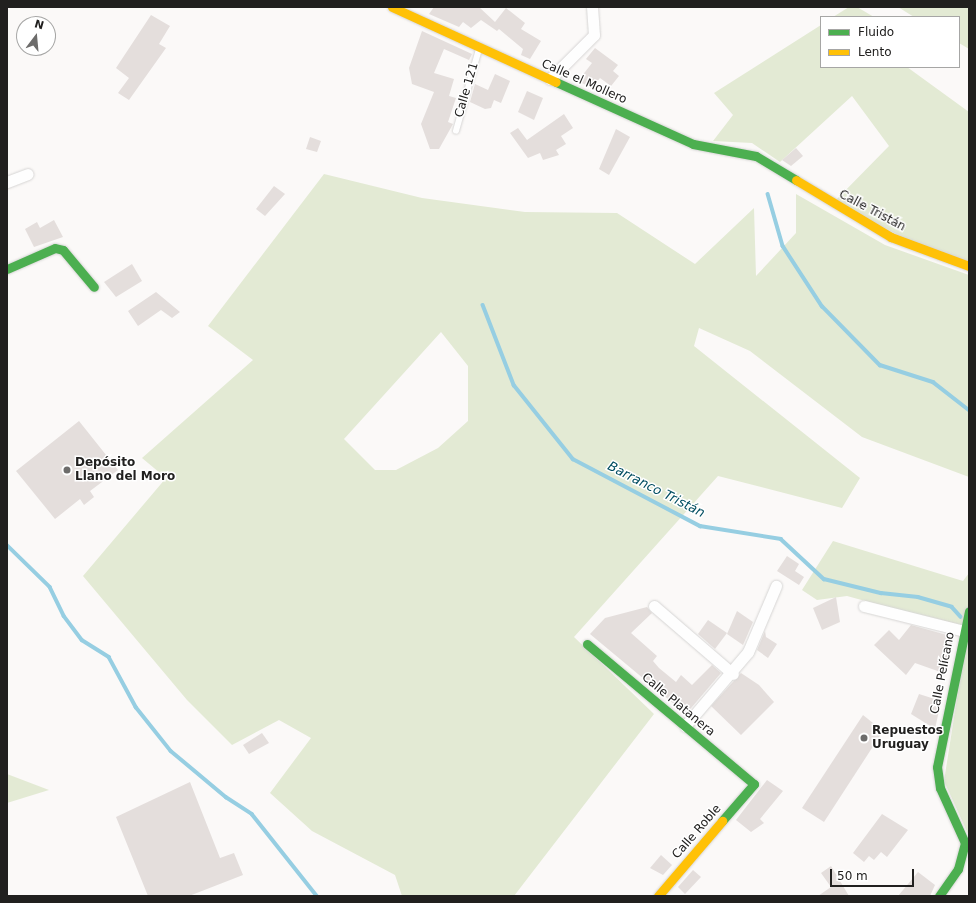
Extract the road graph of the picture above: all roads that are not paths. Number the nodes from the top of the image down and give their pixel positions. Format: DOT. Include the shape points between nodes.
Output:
graph roads {
  1 [pos="392,7"];
  2 [pos="592,7"];
  3 [pos="479,50"];
  4 [pos="550,79"];
  5 [pos="456,131"];
  6 [pos="769,164"];
  7 [pos="28,174"];
  8 [pos="7,182"];
  9 [pos="969,266"];
  10 [pos="7,269"];
  11 [pos="94,287"];
  12 [pos="776,586"];
  13 [pos="654,606"];
  14 [pos="864,606"];
  15 [pos="969,611"];
  16 [pos="964,631"];
  17 [pos="587,644"];
  18 [pos="733,674"];
  19 [pos="685,726"];
  20 [pos="754,784"];
  21 [pos="658,896"];
  22 [pos="939,896"];
  1 -- 3 [label="street, Calle el Mollero"];
  2 -- 4 [label="street" via="594,35"];
  3 -- 4 [label="street, Calle el Mollero"];
  3 -- 5 [label="lane, Calle 121"];
  4 -- 6 [label="street, Calle el Mollero" via="693,144 748,152"];
  6 -- 9 [label="street, Calle Tristán" via="891,237"];
  7 -- 8 [label="street"];
  10 -- 11 [label="street" via="55,248 63,250"];
  12 -- 18 [label="street" via="748,652"];
  13 -- 18 [label="street"];
  14 -- 16 [label="street"];
  15 -- 16 [label="street, Calle Pelícano"];
  16 -- 22 [label="street, Calle Pelícano" via="937,767 940,788 965,843 958,869"];
  17 -- 19 [label="street, Calle Platanera"];
  18 -- 19 [label="street"];
  19 -- 20 [label="street, Calle Platanera"];
  20 -- 21 [label="street, Calle Roble"];
}
